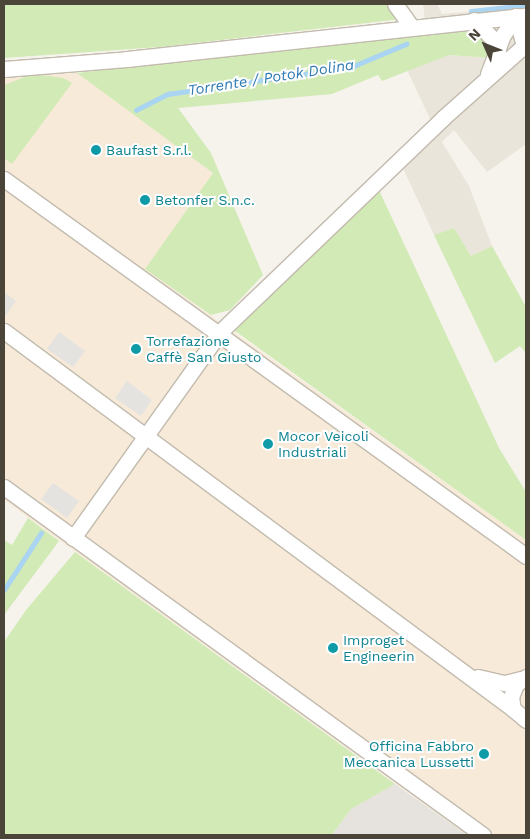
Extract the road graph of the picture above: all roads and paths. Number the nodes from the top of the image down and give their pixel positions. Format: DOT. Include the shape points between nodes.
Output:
graph roads {
  1 [pos="395,4"];
  2 [pos="521,16"];
  3 [pos="474,20"];
  4 [pos="410,26"];
  5 [pos="525,45"];
  6 [pos="498,52"];
  7 [pos="7,72"];
  8 [pos="484,79"];
  9 [pos="4,179"];
  10 [pos="4,331"];
  11 [pos="220,332"];
  12 [pos="148,435"];
  13 [pos="4,487"];
  14 [pos="73,538"];
  15 [pos="526,556"];
  16 [pos="470,674"];
  17 [pos="524,678"];
  18 [pos="513,709"];
  19 [pos="526,720"];
  20 [pos="483,835"];
  1 -- 4 [label="street"];
  2 -- 3 [label="street"];
  2 -- 5 [label="street"];
  2 -- 6 [label="street" via="503,35"];
  3 -- 4 [label="street"];
  3 -- 6 [label="street" via="493,39"];
  4 -- 7 [label="street"];
  5 -- 8 [label="street"];
  6 -- 8 [label="street"];
  8 -- 11 [label="street"];
  9 -- 11 [label="street"];
  10 -- 12 [label="street"];
  11 -- 12 [label="street"];
  11 -- 15 [label="street"];
  12 -- 14 [label="street"];
  12 -- 16 [label="street"];
  13 -- 14 [label="street"];
  14 -- 20 [label="street"];
  16 -- 17 [label="street" via="489,682 505,683"];
  16 -- 18 [label="street"];
  17 -- 18 [label="street" via="512,692"];
  18 -- 19 [label="street"];
}
